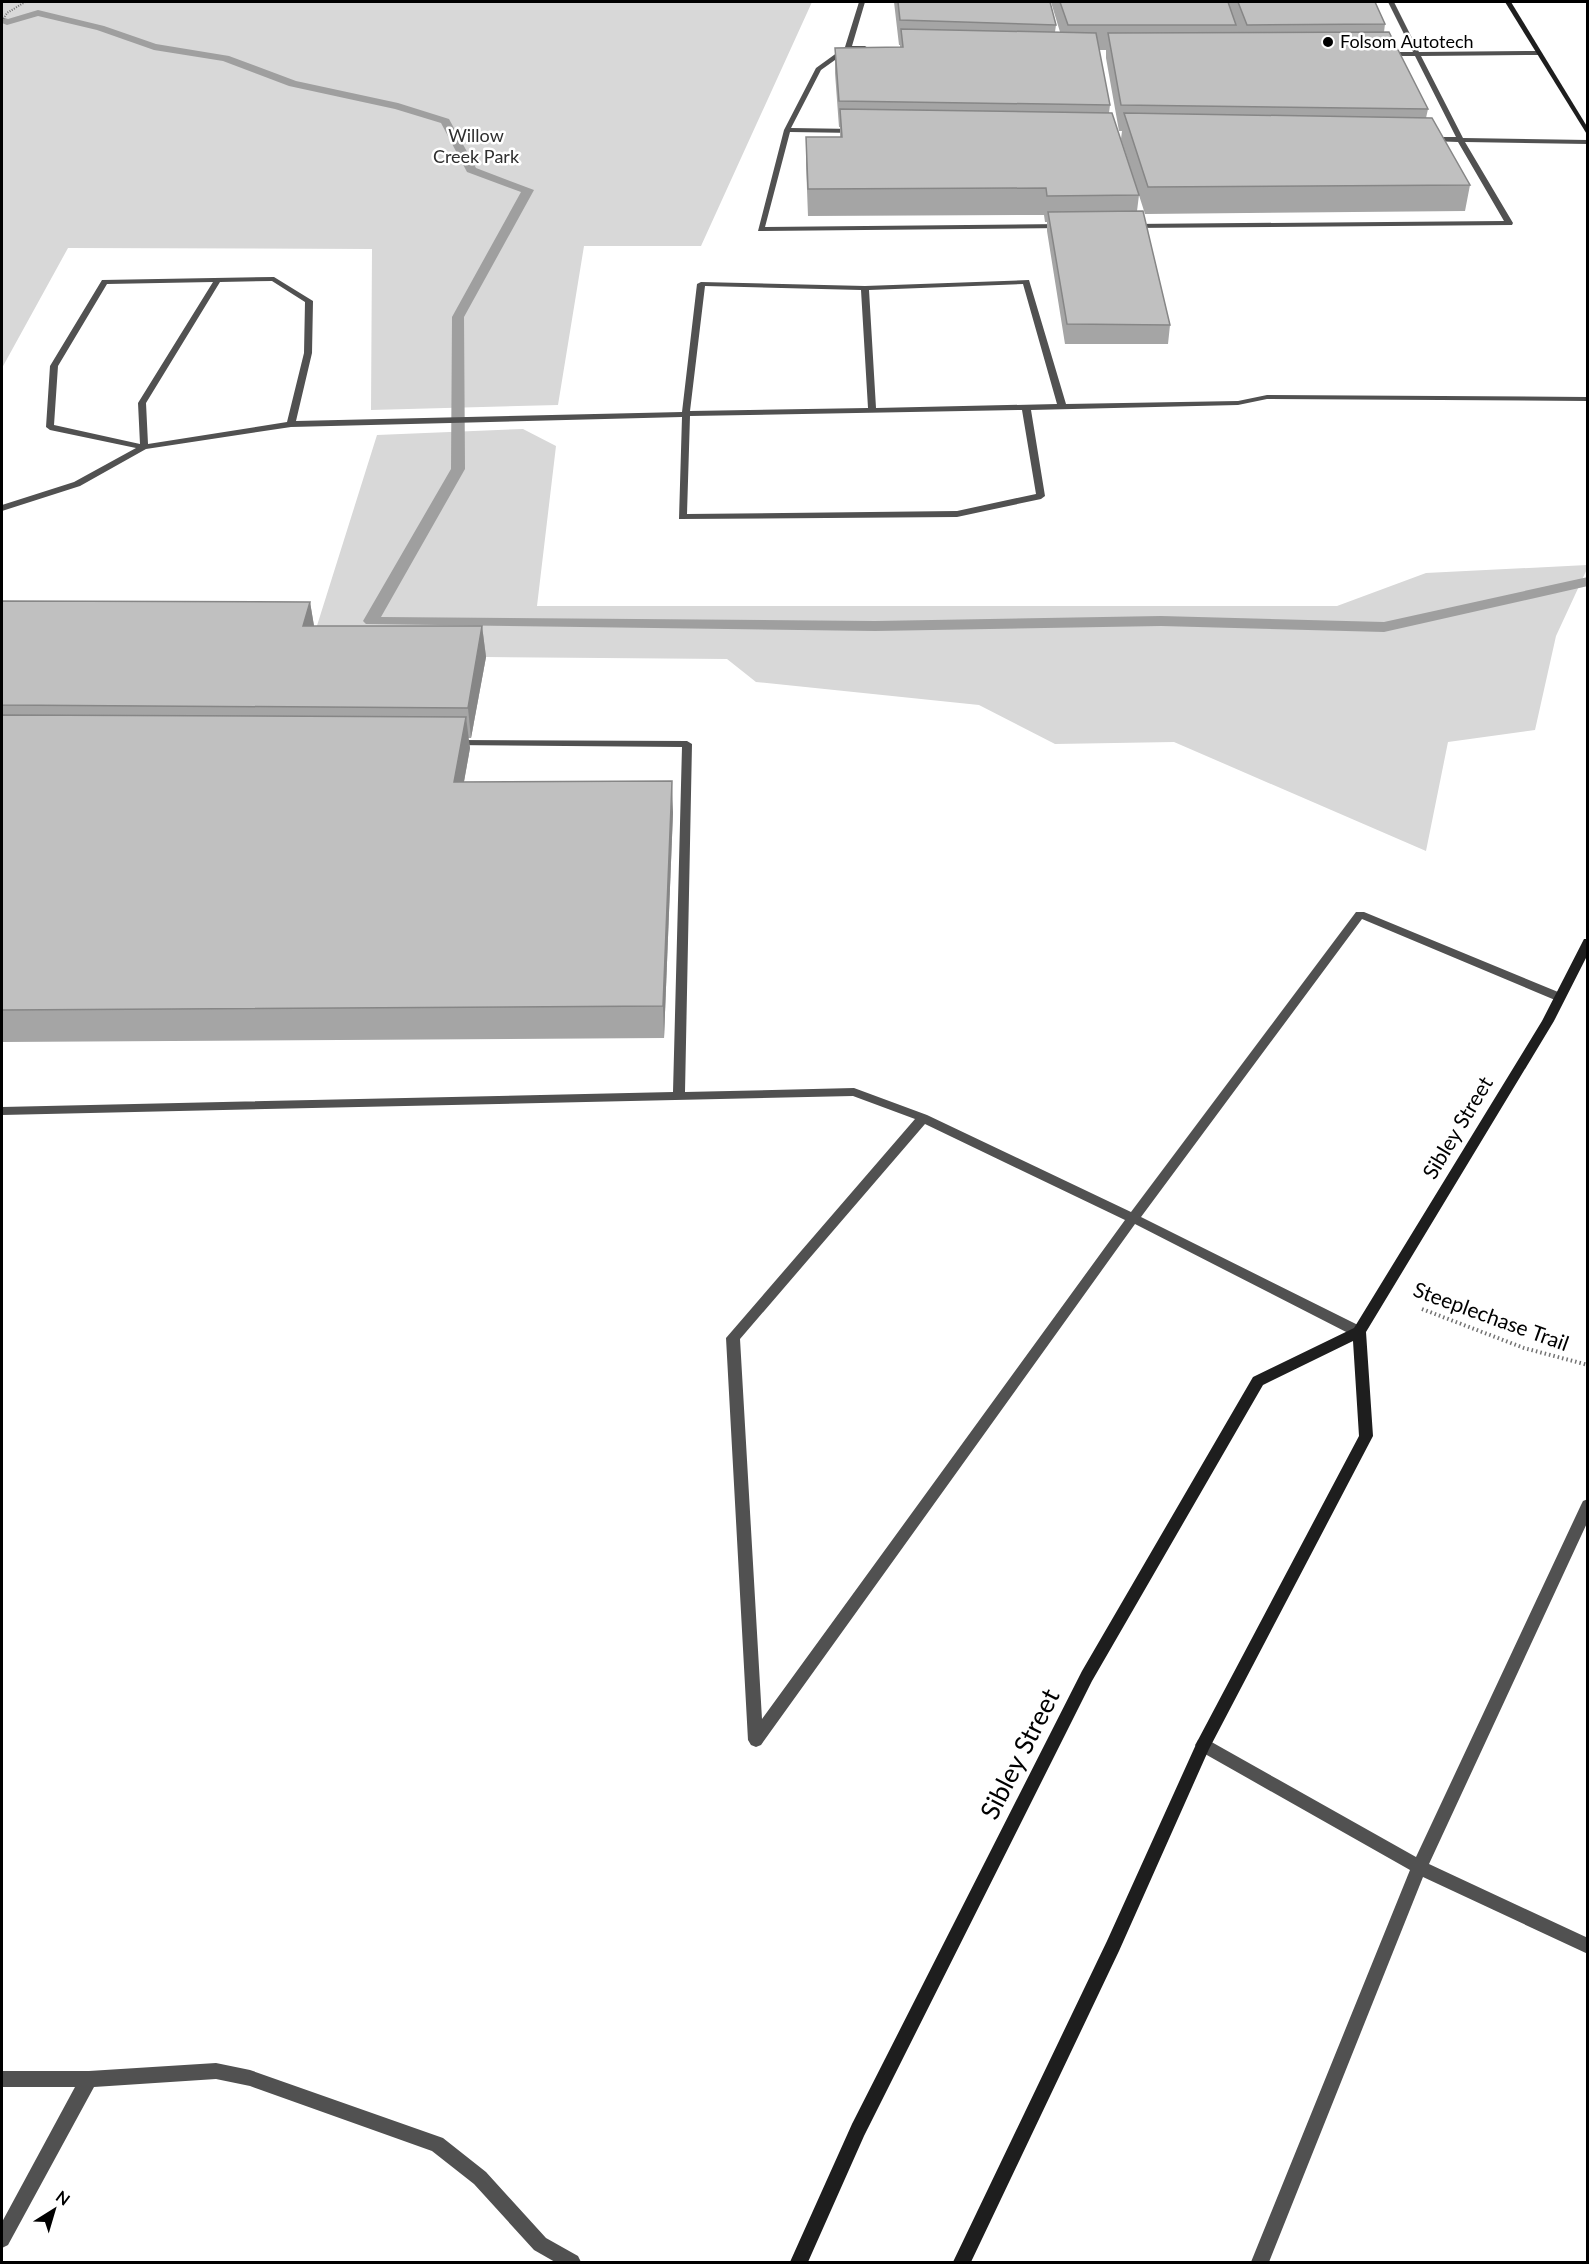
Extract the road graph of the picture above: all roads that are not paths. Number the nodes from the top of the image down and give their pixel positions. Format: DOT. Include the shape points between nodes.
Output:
graph roads {
  1 [pos="862,2"];
  2 [pos="1391,2"];
  3 [pos="1508,2"];
  4 [pos="849,48"];
  5 [pos="872,48"];
  6 [pos="1538,53"];
  7 [pos="1370,54"];
  8 [pos="1418,54"];
  9 [pos="787,130"];
  10 [pos="869,131"];
  11 [pos="1587,134"];
  12 [pos="1425,139"];
  13 [pos="1461,140"];
  14 [pos="1587,142"];
  15 [pos="1140,214"];
  16 [pos="1072,226"];
  17 [pos="1119,226"];
  18 [pos="1143,226"];
  19 [pos="218,280"];
  20 [pos="865,288"];
  21 [pos="1587,399"];
  22 [pos="1062,406"];
  23 [pos="1026,407"];
  24 [pos="872,410"];
  25 [pos="686,414"];
  26 [pos="291,424"];
  27 [pos="144,447"];
  28 [pos="2,508"];
  29 [pos="439,743"];
  30 [pos="1587,942"];
  31 [pos="1559,998"];
  32 [pos="679,1096"];
  33 [pos="2,1111"];
  34 [pos="923,1118"];
  35 [pos="1133,1218"];
  36 [pos="1359,1332"];
  37 [pos="1587,1505"];
  38 [pos="1203,1745"];
  39 [pos="1419,1867"];
  40 [pos="1587,1946"];
  41 [pos="2,2079"];
  42 [pos="89,2079"];
  43 [pos="2,2239"];
  44 [pos="572,2262"];
  45 [pos="799,2262"];
  46 [pos="962,2262"];
  47 [pos="1260,2262"];
  1 -- 4 [label="lane"];
  2 -- 8 [label="lane"];
  3 -- 6 [label="street"];
  4 -- 5 [label="lane"];
  4 -- 9 [label="lane" via="818,69"];
  6 -- 8 [label="lane"];
  6 -- 11 [label="street"];
  7 -- 8 [label="lane"];
  8 -- 13 [label="lane"];
  9 -- 10 [label="lane"];
  9 -- 16 [label="lane" via="761,229"];
  12 -- 13 [label="lane"];
  13 -- 14 [label="lane"];
  13 -- 18 [label="lane" via="1509,223"];
  15 -- 18 [label="lane"];
  17 -- 18 [label="lane"];
  19 -- 26 [label="lane" via="274,279 309,301 308,353"];
  19 -- 27 [label="lane" via="142,403"];
  19 -- 27 [label="lane" via="105,282 54,366 50,427"];
  20 -- 22 [label="lane" via="1026,282"];
  20 -- 24 [label="lane"];
  20 -- 25 [label="lane" via="701,284"];
  21 -- 22 [label="lane" via="1267,397 1238,403"];
  22 -- 23 [label="lane"];
  23 -- 24 [label="lane"];
  23 -- 25 [label="lane" via="1041,496 957,514 682,517"];
  24 -- 25 [label="lane"];
  25 -- 26 [label="lane"];
  26 -- 27 [label="lane"];
  27 -- 28 [label="lane" via="77,484"];
  29 -- 32 [label="lane" via="687,744"];
  30 -- 31 [label="street, Sibley Street"];
  31 -- 35 [label="lane" via="1360,914"];
  31 -- 36 [label="street, Sibley Street"];
  32 -- 33 [label="lane"];
  32 -- 34 [label="lane" via="854,1092"];
  34 -- 35 [label="lane"];
  34 -- 35 [label="lane" via="733,1338 756,1740"];
  35 -- 36 [label="lane"];
  36 -- 38 [label="street" via="1366,1436"];
  36 -- 45 [label="street, Sibley Street" via="1258,1381 1087,1676 858,2130"];
  37 -- 39 [label="lane"];
  38 -- 39 [label="lane"];
  38 -- 46 [label="street" via="1113,1946"];
  39 -- 40 [label="lane"];
  39 -- 47 [label="lane"];
  41 -- 42 [label="lane"];
  42 -- 43 [label="lane"];
  42 -- 44 [label="lane" via="216,2071 250,2078 437,2144 480,2178 540,2244"];
}
